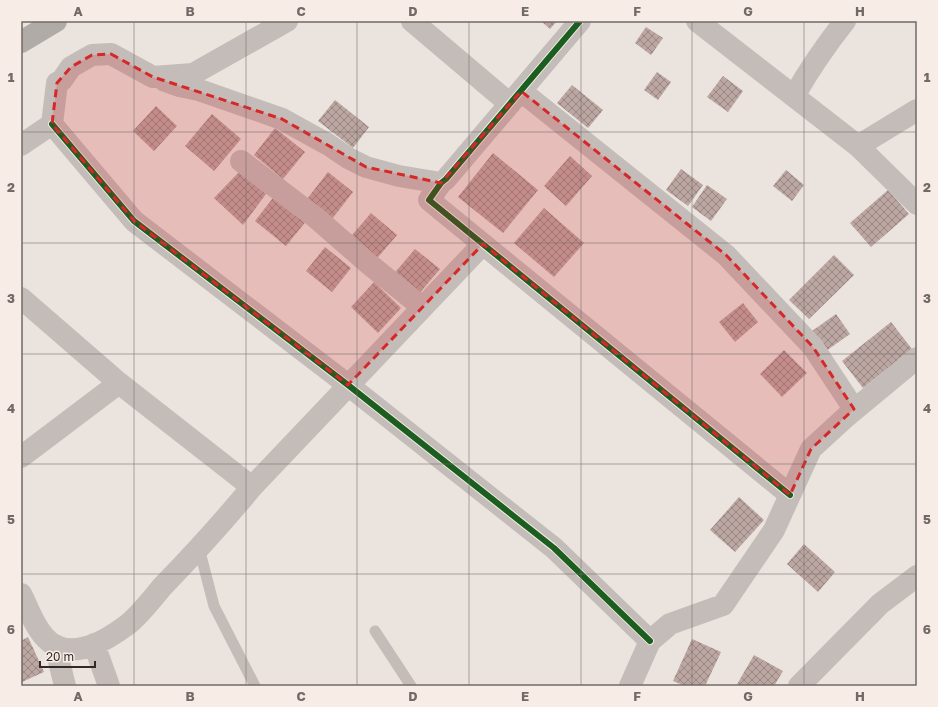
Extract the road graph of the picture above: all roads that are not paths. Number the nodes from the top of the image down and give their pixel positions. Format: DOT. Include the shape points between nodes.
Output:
graph roads {
  1 [pos="56,21"];
  2 [pos="287,21"];
  3 [pos="412,21"];
  4 [pos="580,21"];
  5 [pos="697,21"];
  6 [pos="845,21"];
  7 [pos="21,42"];
  8 [pos="153,77"];
  9 [pos="794,96"];
  10 [pos="516,97"];
  11 [pos="917,110"];
  12 [pos="52,124"];
  13 [pos="21,145"];
  14 [pos="858,146"];
  15 [pos="241,161"];
  16 [pos="441,183"];
  17 [pos="917,204"];
  18 [pos="483,244"];
  19 [pos="21,298"];
  20 [pos="422,307"];
  21 [pos="917,358"];
  22 [pos="119,383"];
  23 [pos="348,385"];
  24 [pos="854,409"];
  25 [pos="21,457"];
  26 [pos="252,487"];
  27 [pos="790,495"];
  28 [pos="199,548"];
  29 [pos="917,576"];
  30 [pos="21,594"];
  31 [pos="375,631"];
  32 [pos="650,641"];
  33 [pos="94,644"];
  34 [pos="54,645"];
  35 [pos="65,686"];
  36 [pos="109,686"];
  37 [pos="255,686"];
  38 [pos="411,686"];
  39 [pos="630,686"];
  40 [pos="799,686"];
  1 -- 7 [label="main road"];
  2 -- 8 [label="street" via="193,74"];
  3 -- 10 [label="street"];
  4 -- 10 [label="street"];
  5 -- 9 [label="street"];
  6 -- 9 [label="street" via="830,39"];
  8 -- 12 [label="street" via="111,54 92,55 71,66 57,83"];
  8 -- 16 [label="street" via="282,119 366,167"];
  9 -- 14 [label="street"];
  10 -- 16 [label="street"];
  10 -- 24 [label="street" via="726,255 813,347"];
  11 -- 14 [label="street"];
  12 -- 13 [label="street"];
  12 -- 23 [label="street" via="134,221"];
  14 -- 17 [label="street"];
  15 -- 20 [label="street" via="315,217"];
  16 -- 18 [label="street" via="429,200"];
  18 -- 20 [label="street"];
  18 -- 27 [label="street"];
  19 -- 22 [label="street"];
  20 -- 23 [label="street"];
  21 -- 24 [label="street"];
  22 -- 25 [label="street"];
  22 -- 26 [label="street"];
  23 -- 26 [label="street"];
  23 -- 32 [label="street" via="554,548"];
  24 -- 27 [label="street" via="811,448"];
  26 -- 28 [label="street"];
  27 -- 32 [label="street" via="774,530 723,605 670,624"];
  28 -- 33 [label="street" via="128,625"];
  28 -- 37 [label="lane" via="214,606"];
  29 -- 40 [label="street" via="880,604"];
  30 -- 34 [label="street" via="42,634"];
  31 -- 38 [label="lane"];
  32 -- 39 [label="street"];
  33 -- 34 [label="street" via="83,649"];
  33 -- 36 [label="street"];
  34 -- 35 [label="street"];
}
